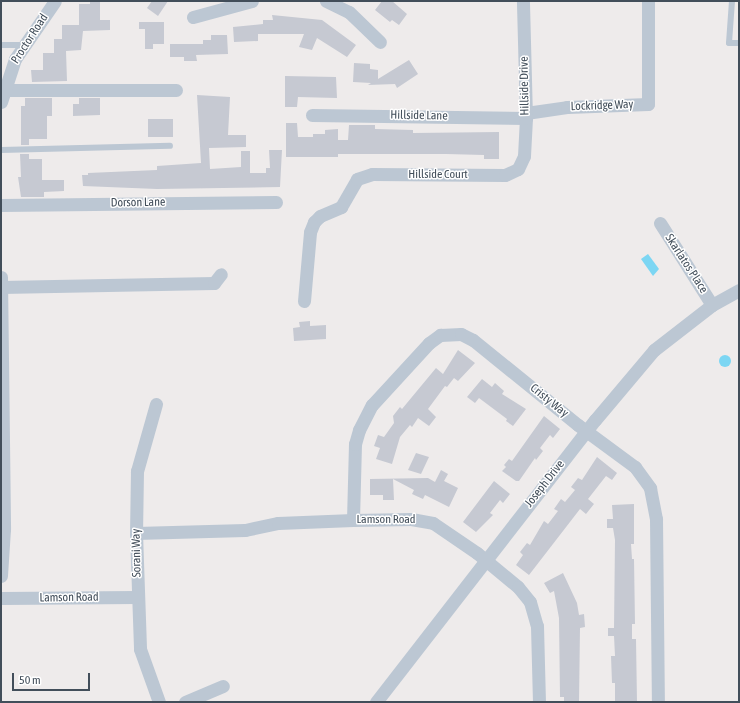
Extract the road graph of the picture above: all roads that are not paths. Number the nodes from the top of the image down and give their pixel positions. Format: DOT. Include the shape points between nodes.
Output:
graph roads {
  1 [pos="56,1"];
  2 [pos="252,1"];
  3 [pos="326,1"];
  4 [pos="524,1"];
  5 [pos="648,1"];
  6 [pos="732,1"];
  7 [pos="193,17"];
  8 [pos="380,42"];
  9 [pos="739,43"];
  10 [pos="1,45"];
  11 [pos="24,45"];
  12 [pos="3,88"];
  13 [pos="176,90"];
  14 [pos="312,115"];
  15 [pos="526,115"];
  16 [pos="170,146"];
  17 [pos="1,150"];
  18 [pos="518,169"];
  19 [pos="276,202"];
  20 [pos="1,204"];
  21 [pos="660,223"];
  22 [pos="221,274"];
  23 [pos="1,277"];
  24 [pos="1,286"];
  25 [pos="739,290"];
  26 [pos="304,301"];
  27 [pos="712,305"];
  28 [pos="1,374"];
  29 [pos="156,404"];
  30 [pos="2,418"];
  31 [pos="586,431"];
  32 [pos="2,484"];
  33 [pos="353,520"];
  34 [pos="136,533"];
  35 [pos="485,560"];
  36 [pos="1,574"];
  37 [pos="137,597"];
  38 [pos="1,598"];
  39 [pos="223,686"];
  40 [pos="159,702"];
  41 [pos="185,702"];
  42 [pos="376,702"];
  43 [pos="539,702"];
  44 [pos="658,702"];
  1 -- 11 [label="street, Proctor Road"];
  2 -- 7 [label="street"];
  3 -- 8 [label="street" via="349,12"];
  4 -- 15 [label="street, Hillside Drive"];
  5 -- 15 [label="street, Lockridge Way" via="648,104 567,107"];
  6 -- 9 [label="lane" via="729,43"];
  10 -- 11 [label="lane"];
  11 -- 12 [label="street, Proctor Road"];
  12 -- 13 [label="street"];
  14 -- 15 [label="street, Hillside Lane"];
  15 -- 18 [label="street, Hillside Drive" via="524,156"];
  16 -- 17 [label="lane"];
  18 -- 26 [label="street, Hillside Court" via="505,175 372,174 358,179 341,208 320,216 314,222 310,232"];
  19 -- 20 [label="street, Dorson Lane"];
  21 -- 27 [label="street, Skarlatos Place"];
  22 -- 24 [label="street" via="214,283"];
  23 -- 24 [label="street"];
  24 -- 28 [label="street"];
  25 -- 27 [label="street, Joseph Drive"];
  27 -- 31 [label="street, Joseph Drive" via="654,350"];
  28 -- 30 [label="street"];
  29 -- 34 [label="street, Sorani Way" via="137,471"];
  30 -- 32 [label="street"];
  31 -- 33 [label="street, Cristy Way" via="473,340 461,334 440,335 429,343 372,405 359,430 353,458"];
  31 -- 35 [label="street, Joseph Drive"];
  31 -- 44 [label="street, Cristy Way" via="635,467 646,480 653,497"];
  32 -- 36 [label="street"];
  33 -- 34 [label="street, Lamson Road" via="278,523 244,530"];
  33 -- 35 [label="street, Lamson Road" via="411,519 432,523 459,539"];
  34 -- 37 [label="street, Sorani Way"];
  35 -- 42 [label="street, Joseph Drive"];
  35 -- 43 [label="street, Lamson Road" via="522,592 533,608 538,633"];
  37 -- 38 [label="street, Lamson Road"];
  37 -- 40 [label="street, Sorani Way" via="140,649"];
  39 -- 41 [label="street"];
}
